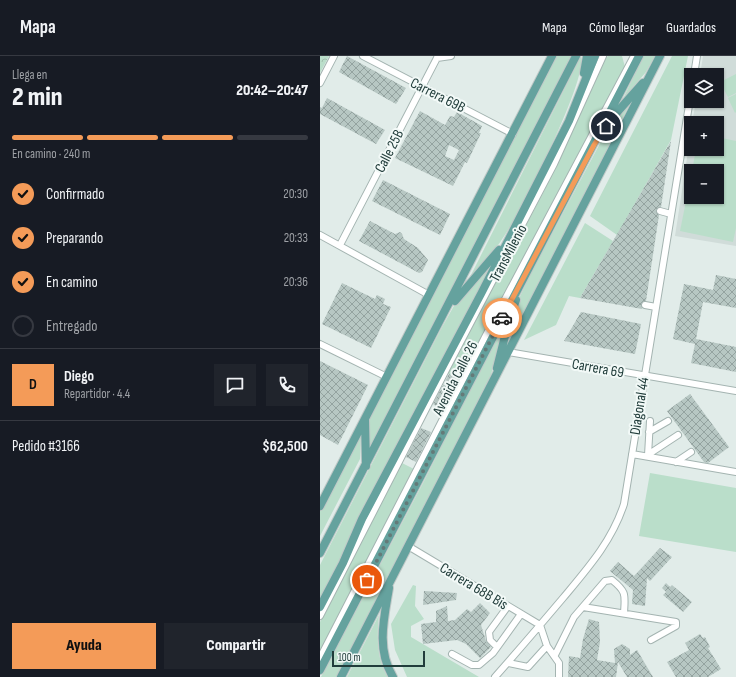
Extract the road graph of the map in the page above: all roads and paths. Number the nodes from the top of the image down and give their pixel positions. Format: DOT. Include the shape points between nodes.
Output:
graph roads {
  1 [pos="334,56"];
  2 [pos="363,56"];
  3 [pos="451,56"];
  4 [pos="552,56"];
  5 [pos="576,56"];
  6 [pos="587,56"];
  7 [pos="626,56"];
  8 [pos="634,56"];
  9 [pos="638,56"];
  10 [pos="660,56"];
  11 [pos="697,56"];
  12 [pos="438,57"];
  13 [pos="601,57"];
  14 [pos="629,67"];
  15 [pos="695,68"];
  16 [pos="649,76"];
  17 [pos="320,83"];
  18 [pos="422,87"];
  19 [pos="578,96"];
  20 [pos="689,108"];
  21 [pos="513,134"];
  22 [pos="594,145"];
  23 [pos="660,212"];
  24 [pos="671,214"];
  25 [pos="515,228"];
  26 [pos="320,234"];
  27 [pos="340,245"];
  28 [pos="528,270"];
  29 [pos="429,295"];
  30 [pos="645,304"];
  31 [pos="656,306"];
  32 [pos="446,311"];
  33 [pos="320,344"];
  34 [pos="508,352"];
  35 [pos="644,376"];
  36 [pos="387,377"];
  37 [pos="494,380"];
  38 [pos="736,391"];
  39 [pos="365,419"];
  40 [pos="650,420"];
  41 [pos="668,421"];
  42 [pos="649,432"];
  43 [pos="678,435"];
  44 [pos="691,452"];
  45 [pos="632,454"];
  46 [pos="647,456"];
  47 [pos="676,462"];
  48 [pos="366,467"];
  49 [pos="736,472"];
  50 [pos="320,506"];
  51 [pos="340,515"];
  52 [pos="320,542"];
  53 [pos="408,546"];
  54 [pos="320,553"];
  55 [pos="390,581"];
  56 [pos="508,606"];
  57 [pos="320,607"];
  58 [pos="583,607"];
  59 [pos="624,613"];
  60 [pos="520,614"];
  61 [pos="320,616"];
  62 [pos="540,625"];
  63 [pos="651,640"];
  64 [pos="547,646"];
  65 [pos="497,647"];
  66 [pos="452,654"];
  67 [pos="555,655"];
  68 [pos="320,658"];
  69 [pos="508,662"];
  70 [pos="320,670"];
  71 [pos="341,677"];
  72 [pos="393,677"];
  73 [pos="495,677"];
  74 [pos="558,677"];
  1 -- 17 [label="street"];
  2 -- 18 [label="street, Carrera 69B"];
  3 -- 12 [label="street"];
  4 -- 21 [label="main road"];
  5 -- 32 [label="main road"];
  6 -- 19 [label="main road"];
  7 -- 14 [label="street"];
  8 -- 14 [label="street, TransMilenio"];
  9 -- 22 [label="main road, Avenida Calle 26"];
  10 -- 16 [label="main road"];
  11 -- 15 [label="street"];
  12 -- 18 [label="street, Calle 25B"];
  13 -- 19 [label="main road, Avenida Calle 26"];
  13 -- 61 [label="street, TransMilenio" via="554,164 446,368"];
  14 -- 68 [label="street, TransMilenio" via="482,341"];
  16 -- 22 [label="main road" via="626,100"];
  16 -- 34 [label="main road"];
  18 -- 21 [label="street, Carrera 69B"];
  18 -- 27 [label="street, Calle 25B"];
  19 -- 25 [label="main road, Avenida Calle 26" via="568,122"];
  20 -- 24 [label="street, Diagonal 44"];
  21 -- 29 [label="main road"];
  22 -- 28 [label="main road, Avenida Calle 26"];
  23 -- 24 [label="street"];
  24 -- 31 [label="street, Diagonal 44"];
  25 -- 32 [label="main road" via="496,254"];
  25 -- 57 [label="main road, Avenida Calle 26" via="362,519"];
  26 -- 27 [label="street"];
  27 -- 29 [label="street"];
  28 -- 37 [label="main road" via="508,324"];
  28 -- 70 [label="main road, Avenida Calle 26"];
  29 -- 36 [label="main road"];
  30 -- 31 [label="street"];
  31 -- 35 [label="street, Diagonal 44"];
  32 -- 48 [label="main road"];
  33 -- 36 [label="street"];
  34 -- 35 [label="street, Carrera 69"];
  34 -- 37 [label="main road"];
  35 -- 38 [label="street, Carrera 69"];
  35 -- 45 [label="street, Diagonal 44"];
  36 -- 39 [label="main road"];
  37 -- 53 [label="main road"];
  39 -- 48 [label="main road"];
  39 -- 50 [label="main road"];
  40 -- 42 [label="street"];
  41 -- 42 [label="street"];
  42 -- 46 [label="street"];
  43 -- 46 [label="street"];
  44 -- 47 [label="street"];
  45 -- 46 [label="street"];
  45 -- 62 [label="street, Diagonal 44" via="624,504 612,535 593,562"];
  46 -- 47 [label="street"];
  47 -- 49 [label="street"];
  48 -- 51 [label="main road"];
  51 -- 52 [label="main road"];
  51 -- 54 [label="main road"];
  53 -- 55 [label="main road"];
  53 -- 56 [label="street, Carrera 68B Bis"];
  55 -- 71 [label="main road"];
  55 -- 72 [label="main road" via="382,638 385,658"];
  56 -- 60 [label="street, Carrera 68B Bis"];
  56 -- 65 [label="street" via="489,632 490,640"];
  58 -- 59 [label="street"];
  58 -- 59 [label="street" via="608,579 625,592"];
  58 -- 67 [label="street" via="574,618"];
  59 -- 63 [label="street" via="676,622 676,626"];
  60 -- 62 [label="street, Carrera 68B Bis"];
  60 -- 65 [label="street"];
  62 -- 64 [label="street"];
  62 -- 69 [label="street, Diagonal 44"];
  64 -- 67 [label="street"];
  64 -- 69 [label="street" via="528,667"];
  65 -- 66 [label="street" via="476,666"];
  67 -- 74 [label="street" via="560,666"];
  69 -- 73 [label="street, Diagonal 44"];
}
